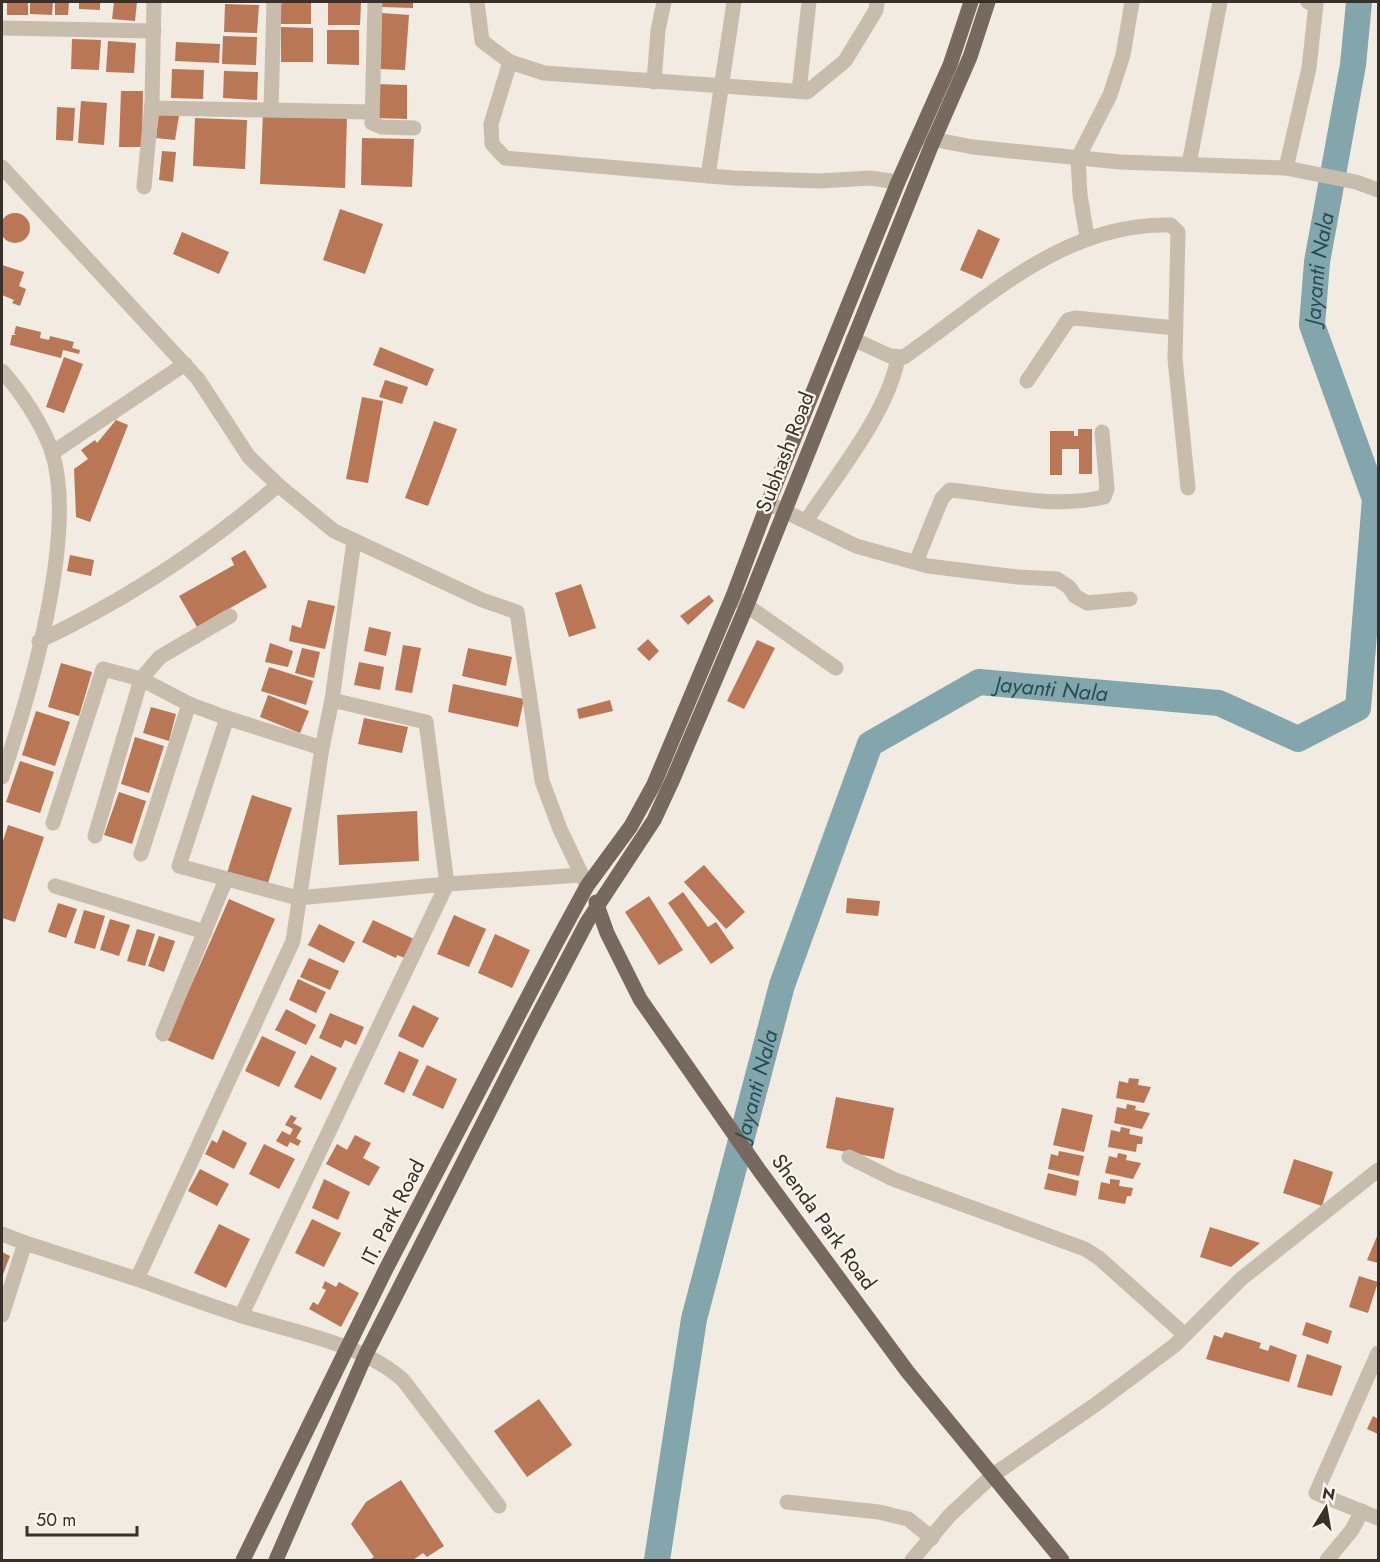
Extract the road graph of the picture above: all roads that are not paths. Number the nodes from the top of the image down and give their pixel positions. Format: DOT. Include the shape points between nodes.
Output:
graph roads {
  1 [pos="154,2"];
  2 [pos="274,2"];
  3 [pos="375,2"];
  4 [pos="477,2"];
  5 [pos="664,2"];
  6 [pos="734,2"];
  7 [pos="809,2"];
  8 [pos="877,2"];
  9 [pos="971,2"];
  10 [pos="988,2"];
  11 [pos="1132,2"];
  12 [pos="1220,2"];
  13 [pos="1308,2"];
  14 [pos="2,28"];
  15 [pos="154,31"];
  16 [pos="510,62"];
  17 [pos="654,82"];
  18 [pos="721,85"];
  19 [pos="799,91"];
  20 [pos="151,108"];
  21 [pos="271,110"];
  22 [pos="371,112"];
  23 [pos="414,128"];
  24 [pos="918,136"];
  25 [pos="934,140"];
  26 [pos="1078,158"];
  27 [pos="1189,164"];
  28 [pos="2,167"];
  29 [pos="1286,168"];
  30 [pos="708,176"];
  31 [pos="898,182"];
  32 [pos="144,187"];
  33 [pos="1378,190"];
  34 [pos="1087,237"];
  35 [pos="843,318"];
  36 [pos="859,324"];
  37 [pos="1175,328"];
  38 [pos="853,339"];
  39 [pos="898,358"];
  40 [pos="185,364"];
  41 [pos="2,371"];
  42 [pos="1027,381"];
  43 [pos="1102,432"];
  44 [pos="52,453"];
  45 [pos="278,485"];
  46 [pos="1188,488"];
  47 [pos="768,503"];
  48 [pos="785,510"];
  49 [pos="806,521"];
  50 [pos="354,541"];
  51 [pos="916,562"];
  52 [pos="733,596"];
  53 [pos="1130,599"];
  54 [pos="747,605"];
  55 [pos="230,616"];
  56 [pos="39,641"];
  57 [pos="836,668"];
  58 [pos="141,679"];
  59 [pos="332,700"];
  60 [pos="189,704"];
  61 [pos="227,718"];
  62 [pos="322,748"];
  63 [pos="2,777"];
  64 [pos="53,823"];
  65 [pos="95,836"];
  66 [pos="141,854"];
  67 [pos="226,879"];
  68 [pos="584,880"];
  69 [pos="447,884"];
  70 [pos="55,886"];
  71 [pos="298,898"];
  72 [pos="598,906"];
  73 [pos="204,932"];
  74 [pos="163,1034"];
  75 [pos="849,1156"];
  76 [pos="1378,1170"];
  77 [pos="2,1234"];
  78 [pos="25,1243"];
  79 [pos="136,1279"];
  80 [pos="2,1315"];
  81 [pos="241,1316"];
  82 [pos="1185,1335"];
  83 [pos="348,1349"];
  84 [pos="1378,1353"];
  85 [pos="366,1354"];
  86 [pos="993,1475"];
  87 [pos="1378,1501"];
  88 [pos="788,1502"];
  89 [pos="500,1506"];
  90 [pos="1372,1515"];
  91 [pos="932,1538"];
  92 [pos="243,1560"];
  93 [pos="276,1560"];
  94 [pos="912,1560"];
  95 [pos="1062,1560"];
  96 [pos="1327,1560"];
  1 -- 15 [label="street"];
  2 -- 21 [label="street"];
  3 -- 22 [label="street"];
  4 -- 16 [label="street" via="482,41"];
  5 -- 17 [label="street"];
  6 -- 18 [label="street"];
  7 -- 19 [label="street"];
  8 -- 19 [label="street" via="845,61 807,92"];
  9 -- 24 [label="main road, Subhash Road" via="957,46"];
  10 -- 25 [label="main road, Subhash Road" via="970,57"];
  11 -- 26 [label="street" via="1123,55 1110,95"];
  12 -- 27 [label="street"];
  13 -- 29 [label="street" via="1316,4 1309,68"];
  14 -- 15 [label="street"];
  15 -- 20 [label="street"];
  16 -- 17 [label="street" via="544,73"];
  16 -- 30 [label="street" via="491,124 492,144 505,158"];
  17 -- 18 [label="street"];
  18 -- 19 [label="street"];
  18 -- 30 [label="street"];
  20 -- 21 [label="street"];
  20 -- 32 [label="street"];
  21 -- 22 [label="street"];
  22 -- 23 [label="street" via="376,126"];
  24 -- 25 [label="street"];
  24 -- 31 [label="main road, Subhash Road"];
  25 -- 26 [label="street"];
  25 -- 36 [label="main road, Subhash Road"];
  26 -- 27 [label="street"];
  26 -- 34 [label="street"];
  27 -- 29 [label="street"];
  28 -- 40 [label="street"];
  29 -- 33 [label="street"];
  30 -- 31 [label="street" via="820,181 881,178"];
  31 -- 35 [label="main road, Subhash Road"];
  34 -- 37 [label="street" via="1160,225 1176,228 1179,237"];
  34 -- 39 [label="street" via="1032,265 915,350"];
  35 -- 36 [label="main road"];
  35 -- 47 [label="main road, Subhash Road"];
  36 -- 38 [label="main road, Subhash Road"];
  37 -- 42 [label="street" via="1068,320"];
  37 -- 46 [label="street"];
  38 -- 39 [label="street"];
  38 -- 48 [label="main road, Subhash Road"];
  39 -- 49 [label="street" via="884,402"];
  40 -- 44 [label="street"];
  40 -- 45 [label="street" via="249,458"];
  41 -- 44 [label="street" via="37,422"];
  43 -- 51 [label="street" via="1107,489 1104,497 1048,502 950,490 942,498"];
  44 -- 56 [label="street" via="59,507 58,547"];
  45 -- 50 [label="street" via="334,531"];
  45 -- 56 [label="street" via="160,577"];
  47 -- 48 [label="street"];
  47 -- 52 [label="main road, Subhash Road"];
  48 -- 49 [label="street"];
  48 -- 54 [label="main road, Subhash Road"];
  49 -- 51 [label="street" via="856,546"];
  50 -- 59 [label="street"];
  50 -- 68 [label="street" via="482,600 518,612 542,781"];
  51 -- 53 [label="street" via="966,572 1057,579 1087,603"];
  52 -- 54 [label="street"];
  52 -- 68 [label="main road, Subhash Road" via="654,784 631,826"];
  54 -- 57 [label="street"];
  54 -- 72 [label="main road, Subhash Road" via="654,820"];
  55 -- 58 [label="street" via="160,657"];
  56 -- 63 [label="street"];
  58 -- 60 [label="street"];
  58 -- 64 [label="street" via="103,669"];
  58 -- 65 [label="street"];
  59 -- 62 [label="street"];
  59 -- 69 [label="street" via="426,722"];
  60 -- 61 [label="street"];
  60 -- 66 [label="street"];
  61 -- 62 [label="street"];
  61 -- 67 [label="street" via="179,866"];
  62 -- 71 [label="street"];
  67 -- 71 [label="street"];
  67 -- 73 [label="street"];
  68 -- 69 [label="street"];
  68 -- 72 [label="main road, Shenda Park Road"];
  68 -- 83 [label="main road, IT. Park Road"];
  69 -- 71 [label="street"];
  69 -- 81 [label="street"];
  70 -- 73 [label="street"];
  71 -- 79 [label="street" via="293,941 285,962"];
  72 -- 85 [label="main road, IT. Park Road"];
  72 -- 86 [label="main road, Shenda Park Road" via="640,999 907,1371"];
  73 -- 74 [label="street"];
  75 -- 82 [label="street" via="893,1179 1085,1249"];
  76 -- 82 [label="street" via="1241,1279"];
  77 -- 78 [label="street"];
  78 -- 79 [label="street"];
  78 -- 80 [label="street"];
  79 -- 81 [label="street"];
  81 -- 83 [label="street"];
  82 -- 86 [label="street"];
  83 -- 85 [label="street"];
  83 -- 92 [label="main road, IT. Park Road"];
  84 -- 90 [label="street" via="1316,1492"];
  85 -- 89 [label="street" via="403,1380"];
  85 -- 93 [label="main road, IT. Park Road"];
  86 -- 91 [label="street" via="950,1515"];
  86 -- 95 [label="main road, Shenda Park Road"];
  87 -- 90 [label="street"];
  88 -- 91 [label="street" via="908,1519"];
  90 -- 96 [label="street" via="1352,1530"];
  91 -- 94 [label="street"];
}
